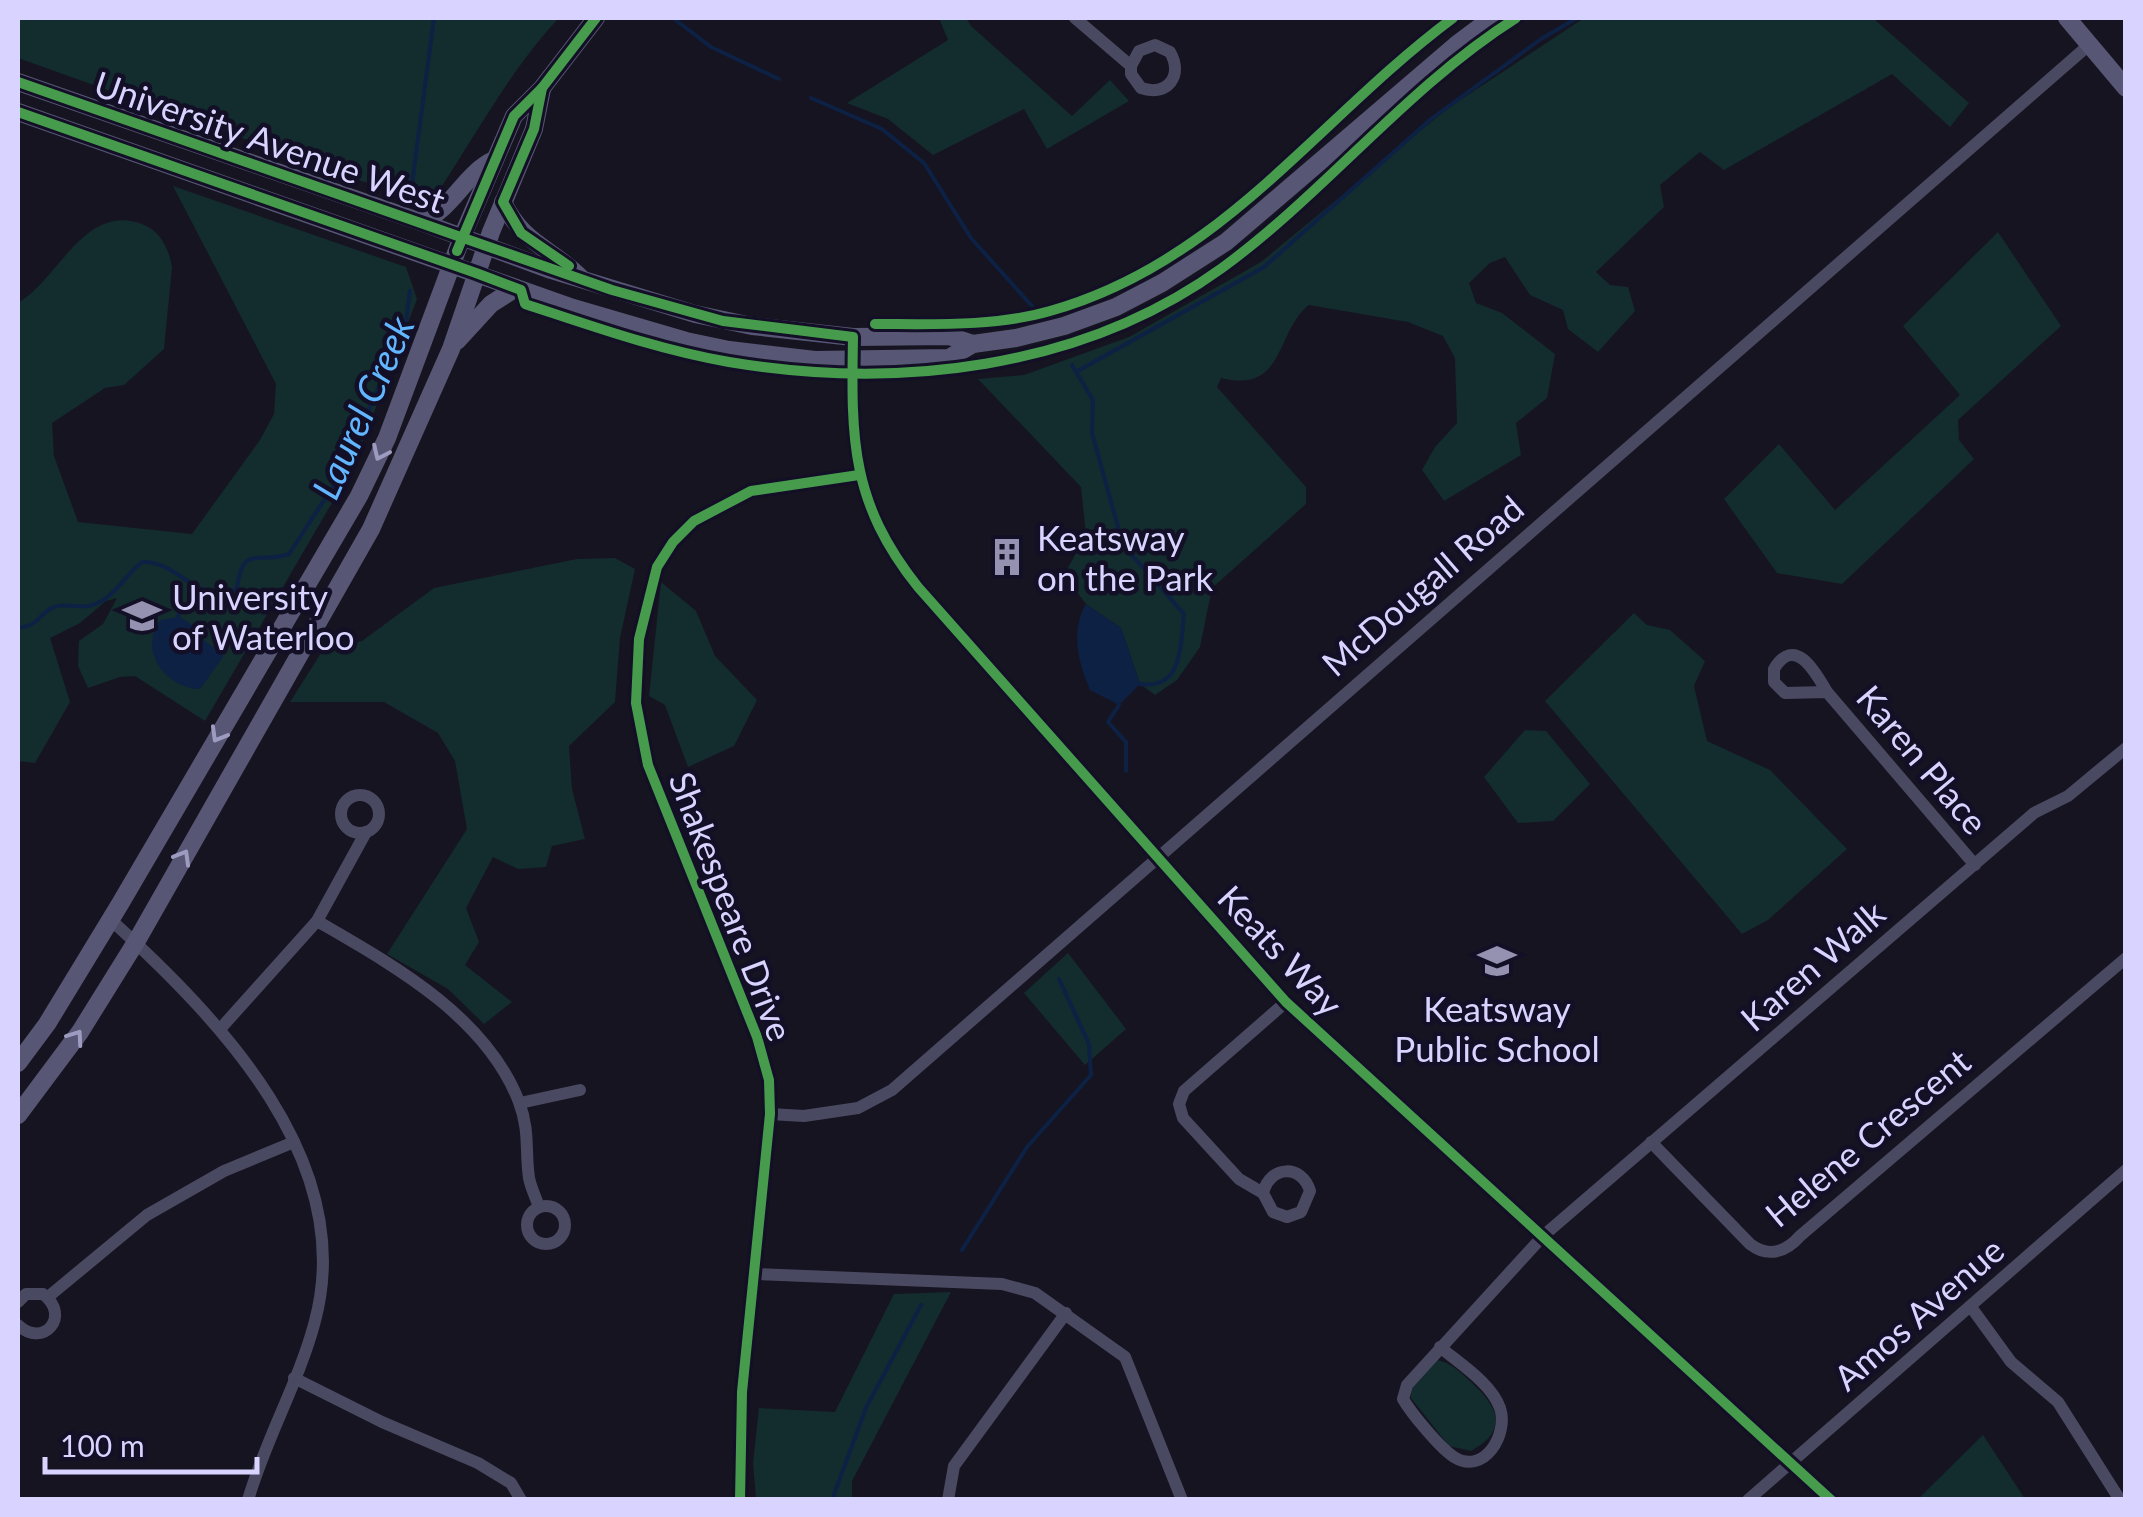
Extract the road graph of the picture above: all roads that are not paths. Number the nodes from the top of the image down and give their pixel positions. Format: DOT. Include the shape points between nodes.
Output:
graph roads {
  1 [pos="596,18"];
  2 [pos="1076,18"];
  3 [pos="1492,18"];
  4 [pos="2067,18"];
  5 [pos="2090,44"];
  6 [pos="1131,66"];
  7 [pos="18,82"];
  8 [pos="542,88"];
  9 [pos="2126,88"];
  10 [pos="18,112"];
  11 [pos="494,160"];
  12 [pos="504,202"];
  13 [pos="421,222"];
  14 [pos="462,237"];
  15 [pos="486,247"];
  16 [pos="452,264"];
  17 [pos="476,273"];
  18 [pos="585,282"];
  19 [pos="516,288"];
  20 [pos="853,337"];
  21 [pos="973,344"];
  22 [pos="450,350"];
  23 [pos="852,360"];
  24 [pos="859,475"];
  25 [pos="1827,692"];
  26 [pos="2126,748"];
  27 [pos="366,832"];
  28 [pos="1157,856"];
  29 [pos="1974,865"];
  30 [pos="111,920"];
  31 [pos="317,921"];
  32 [pos="136,942"];
  33 [pos="2126,958"];
  34 [pos="1286,1002"];
  35 [pos="221,1028"];
  36 [pos="18,1062"];
  37 [pos="580,1090"];
  38 [pos="520,1104"];
  39 [pos="770,1114"];
  40 [pos="18,1115"];
  41 [pos="294,1142"];
  42 [pos="1651,1142"];
  43 [pos="2124,1173"];
  44 [pos="1263,1193"];
  45 [pos="539,1207"];
  46 [pos="1543,1236"];
  47 [pos="756,1274"];
  48 [pos="48,1297"];
  49 [pos="18,1302"];
  50 [pos="1971,1307"];
  51 [pos="1066,1314"];
  52 [pos="18,1325"];
  53 [pos="1440,1347"];
  54 [pos="294,1378"];
  55 [pos="1791,1462"];
  56 [pos="248,1500"];
  57 [pos="521,1500"];
  58 [pos="740,1500"];
  59 [pos="948,1500"];
  60 [pos="1182,1500"];
  61 [pos="1748,1500"];
  62 [pos="1832,1500"];
  63 [pos="2120,1500"];
  1 -- 8 [label="main road"];
  2 -- 6 [label="street"];
  3 -- 21 [label="main road, University Avenue West" via="1226,242 1162,283 1064,326"];
  4 -- 5 [label="main road"];
  5 -- 9 [label="main road"];
  5 -- 28 [label="street, McDougall Road"];
  7 -- 13 [label="main road, University Avenue West"];
  8 -- 11 [label="main road" via="514,116"];
  8 -- 12 [label="main road" via="534,129"];
  10 -- 16 [label="main road, University Avenue West"];
  11 -- 13 [label="main road"];
  11 -- 14 [label="main road"];
  12 -- 15 [label="main road"];
  12 -- 18 [label="main road" via="521,233"];
  13 -- 14 [label="main road, University Avenue West"];
  14 -- 15 [label="main road, University Avenue West"];
  14 -- 16 [label="main road"];
  15 -- 17 [label="main road"];
  15 -- 18 [label="main road, University Avenue West"];
  16 -- 17 [label="main road, University Avenue West"];
  16 -- 30 [label="main road, one-way" via="359,496"];
  17 -- 19 [label="main road, University Avenue West"];
  17 -- 22 [label="main road"];
  18 -- 20 [label="main road, University Avenue West" via="723,321"];
  19 -- 22 [label="main road" via="491,304"];
  19 -- 23 [label="main road, University Avenue West" via="686,342"];
  20 -- 21 [label="main road, University Avenue West" via="949,336"];
  20 -- 23 [label="street, Keats Way"];
  21 -- 23 [label="main road, University Avenue West" via="949,358"];
  32 -- 22 [label="main road, one-way" via="370,529"];
  23 -- 24 [label="street, Keats Way"];
  24 -- 28 [label="street, Keats Way" via="873,518 903,569"];
  24 -- 39 [label="street, Shakespeare Drive" via="750,491 694,520 657,566 639,639 636,703 648,765 757,1037"];
  25 -- 29 [label="street, Karen Place"];
  26 -- 29 [label="street, Karen Walk"];
  27 -- 31 [label="street"];
  28 -- 34 [label="street, Keats Way"];
  28 -- 39 [label="street, McDougall Road" via="892,1090 858,1108"];
  29 -- 42 [label="street, Karen Walk"];
  30 -- 32 [label="street"];
  30 -- 36 [label="main road"];
  31 -- 35 [label="street"];
  31 -- 38 [label="street" via="434,996 482,1040"];
  32 -- 35 [label="street"];
  40 -- 32 [label="main road, one-way"];
  33 -- 42 [label="street, Helene Crescent" via="1790,1248 1768,1252 1750,1244"];
  34 -- 44 [label="street" via="1184,1091 1179,1104 1183,1118 1239,1179"];
  34 -- 46 [label="street, Keats Way"];
  35 -- 41 [label="street"];
  37 -- 38 [label="street"];
  38 -- 45 [label="street"];
  39 -- 47 [label="street, Shakespeare Drive"];
  41 -- 48 [label="street" via="146,1215"];
  41 -- 54 [label="street" via="324,1247 316,1319"];
  42 -- 46 [label="street, Karen Walk"];
  43 -- 50 [label="street, Amos Avenue"];
  46 -- 53 [label="street, Karen Walk"];
  46 -- 55 [label="street, Keats Way"];
  47 -- 51 [label="street" via="1002,1284 1034,1293"];
  47 -- 58 [label="street, Shakespeare Drive" via="742,1392"];
  48 -- 49 [label="street" via="36,1292"];
  48 -- 52 [label="street" via="56,1314 49,1329 30,1334"];
  50 -- 55 [label="street, Amos Avenue"];
  50 -- 63 [label="street" via="2012,1362 2058,1402"];
  51 -- 59 [label="street" via="954,1466"];
  51 -- 60 [label="street" via="1130,1364"];
  53 -- 53 [label="street, Karen Walk" via="1403,1399 1452,1455 1478,1459 1495,1447 1502,1410"];
  54 -- 56 [label="street"];
  54 -- 57 [label="street" via="478,1464 511,1482"];
  55 -- 61 [label="street, Amos Avenue"];
  55 -- 62 [label="street, Keats Way"];
}
